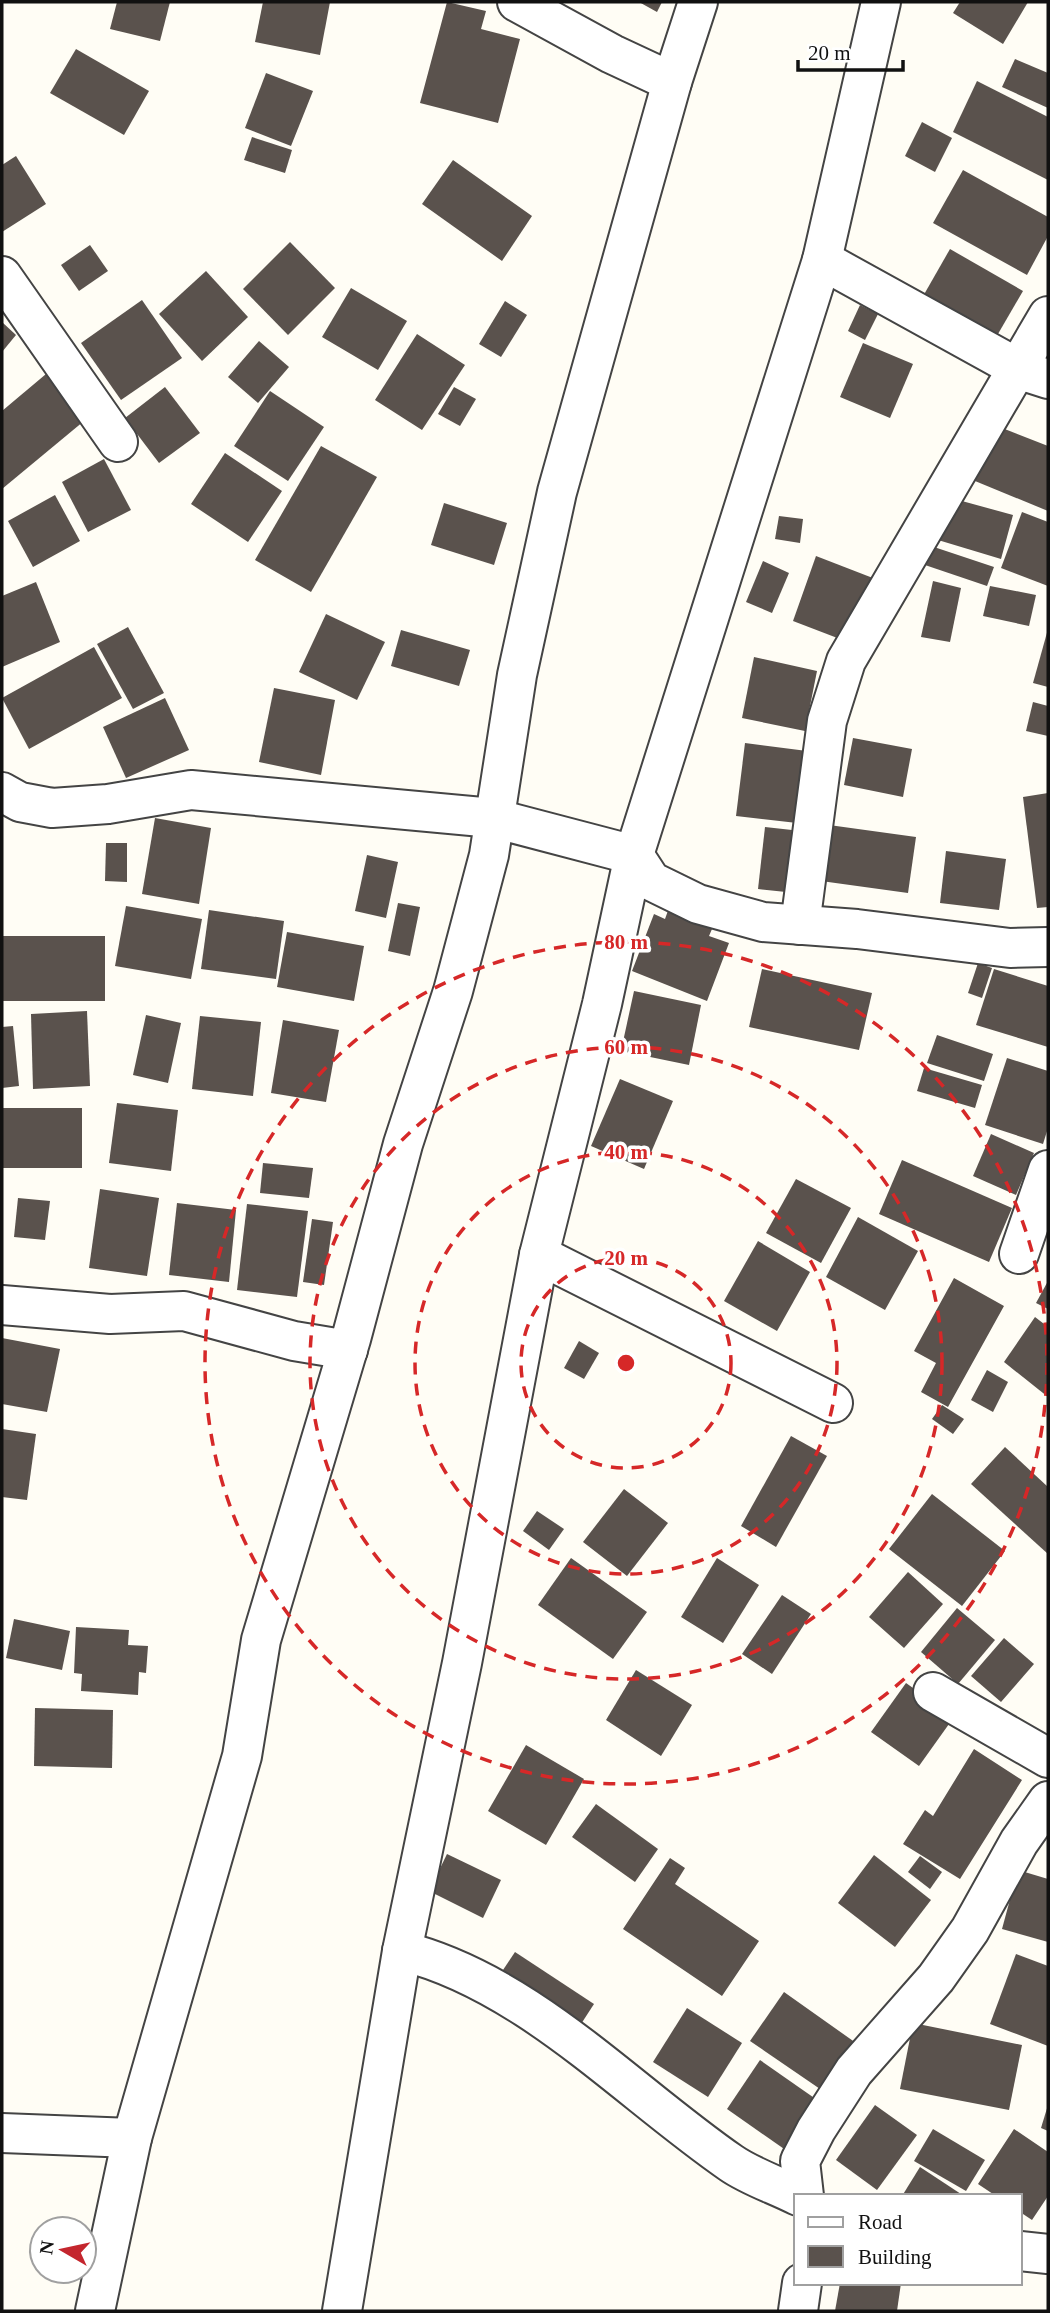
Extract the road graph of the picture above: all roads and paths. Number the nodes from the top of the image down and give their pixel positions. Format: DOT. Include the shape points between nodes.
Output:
graph roads {
  1 [pos="517,2"];
  2 [pos="698,2"];
  3 [pos="881,2"];
  4 [pos="671,82"];
  5 [pos="822,260"];
  6 [pos="2,276"];
  7 [pos="1048,316"];
  8 [pos="1032,373"];
  9 [pos="118,442"];
  10 [pos="2,792"];
  11 [pos="493,818"];
  12 [pos="634,855"];
  13 [pos="800,925"];
  14 [pos="1048,947"];
  15 [pos="1048,1170"];
  16 [pos="1019,1254"];
  17 [pos="539,1255"];
  18 [pos="2,1305"];
  19 [pos="348,1350"];
  20 [pos="833,1403"];
  21 [pos="933,1692"];
  22 [pos="1048,1758"];
  23 [pos="1048,1801"];
  24 [pos="402,1951"];
  25 [pos="2,2133"];
  26 [pos="132,2138"];
  27 [pos="795,2194"];
  28 [pos="804,2194"];
  29 [pos="1022,2251"];
  30 [pos="1048,2254"];
  31 [pos="802,2285"];
  32 [pos="95,2311"];
  33 [pos="342,2311"];
  34 [pos="798,2311"];
  1 -- 4 [label="street"];
  2 -- 4 [label="street"];
  3 -- 5 [label="street"];
  4 -- 11 [label="street" via="557,492 517,675"];
  5 -- 8 [label="street"];
  5 -- 12 [label="street"];
  6 -- 9 [label="street"];
  7 -- 8 [label="street"];
  8 -- 13 [label="street" via="997,408 846,661 828,721"];
  10 -- 11 [label="street" via="20,802 52,808 191,790"];
  11 -- 12 [label="street"];
  11 -- 19 [label="street" via="489,855 453,991 403,1144"];
  12 -- 13 [label="street" via="651,881 698,904 763,922"];
  12 -- 17 [label="street"];
  13 -- 14 [label="street" via="1010,948"];
  15 -- 16 [label="street"];
  17 -- 20 [label="street"];
  17 -- 24 [label="street"];
  18 -- 19 [label="street" via="110,1314 184,1311 294,1341"];
  19 -- 26 [label="street" via="261,1640 242,1756"];
  21 -- 22 [label="street"];
  23 -- 28 [label="street" via="943,1969 854,2071 816,2130 800,2161"];
  24 -- 27 [label="street" via="484,1983 541,2019 734,2165"];
  24 -- 33 [label="street"];
  25 -- 26 [label="street"];
  26 -- 32 [label="street"];
  29 -- 30 [label="street"];
  31 -- 34 [label="street"];
}
